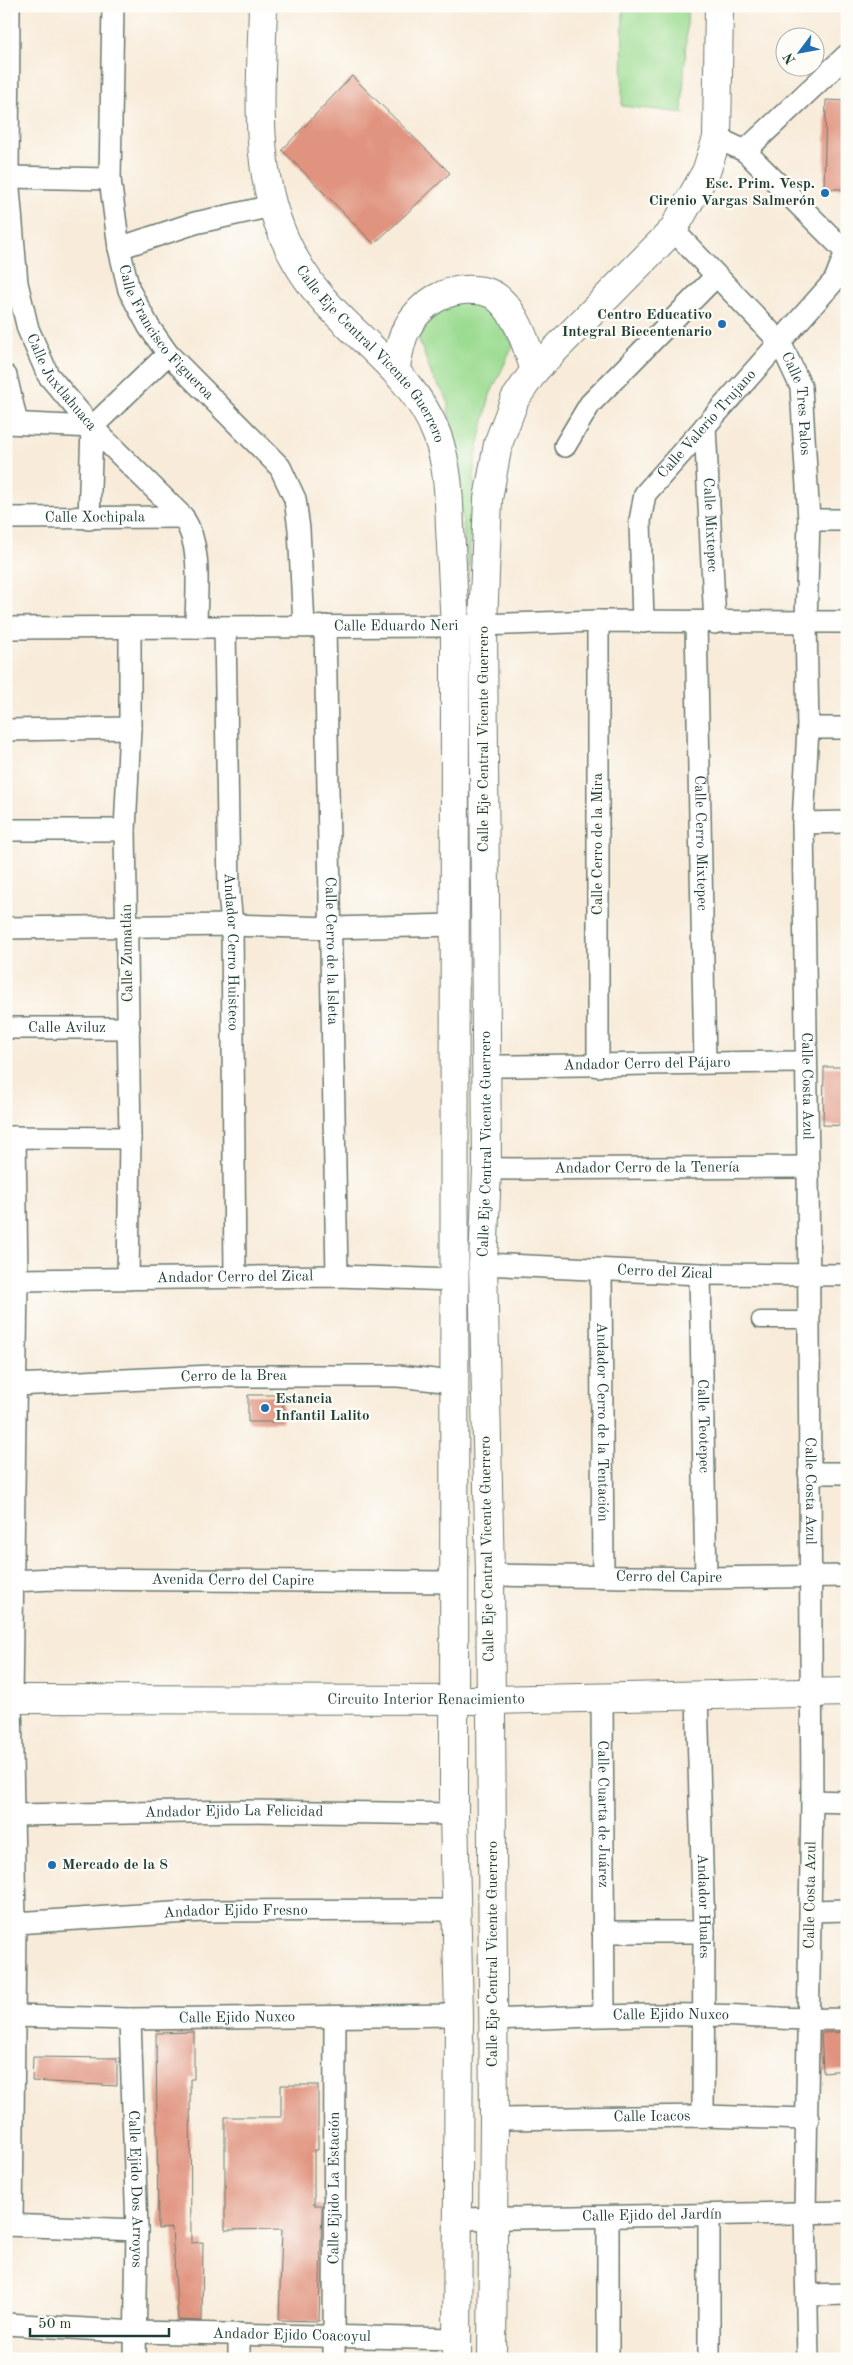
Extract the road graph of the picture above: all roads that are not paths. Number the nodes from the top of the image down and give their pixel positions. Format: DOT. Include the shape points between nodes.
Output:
graph roads {
  1 [pos="9,6"];
  2 [pos="114,6"];
  3 [pos="263,6"];
  4 [pos="719,6"];
  5 [pos="847,55"];
  6 [pos="8,92"];
  7 [pos="717,138"];
  8 [pos="745,151"];
  9 [pos="7,177"];
  10 [pos="110,180"];
  11 [pos="272,206"];
  12 [pos="672,230"];
  13 [pos="119,248"];
  14 [pos="846,253"];
  15 [pos="716,276"];
  16 [pos="780,342"];
  17 [pos="168,354"];
  18 [pos="535,370"];
  19 [pos="395,371"];
  20 [pos="6,376"];
  21 [pos="12,423"];
  22 [pos="705,426"];
  23 [pos="92,427"];
  24 [pos="565,446"];
  25 [pos="183,517"];
  26 [pos="6,518"];
  27 [pos="89,519"];
  28 [pos="809,520"];
  29 [pos="847,520"];
  30 [pos="598,621"];
  31 [pos="643,622"];
  32 [pos="806,622"];
  33 [pos="847,622"];
  34 [pos="706,623"];
  35 [pos="482,624"];
  36 [pos="304,626"];
  37 [pos="325,626"];
  38 [pos="455,626"];
  39 [pos="130,627"];
  40 [pos="196,627"];
  41 [pos="225,627"];
  42 [pos="6,628"];
  43 [pos="130,728"];
  44 [pos="808,728"];
  45 [pos="847,728"];
  46 [pos="6,730"];
  47 [pos="847,822"];
  48 [pos="803,823"];
  49 [pos="6,830"];
  50 [pos="126,830"];
  51 [pos="232,925"];
  52 [pos="455,925"];
  53 [pos="6,928"];
  54 [pos="128,928"];
  55 [pos="330,928"];
  56 [pos="6,1028"];
  57 [pos="129,1028"];
  58 [pos="705,1062"];
  59 [pos="806,1062"];
  60 [pos="487,1066"];
  61 [pos="598,1066"];
  62 [pos="10,1137"];
  63 [pos="130,1138"];
  64 [pos="808,1167"];
  65 [pos="487,1169"];
  66 [pos="484,1264"];
  67 [pos="601,1270"];
  68 [pos="700,1274"];
  69 [pos="808,1275"];
  70 [pos="847,1275"];
  71 [pos="235,1276"];
  72 [pos="337,1276"];
  73 [pos="128,1279"];
  74 [pos="17,1280"];
  75 [pos="453,1280"];
  76 [pos="760,1320"];
  77 [pos="809,1320"];
  78 [pos="453,1382"];
  79 [pos="15,1385"];
  80 [pos="810,1473"];
  81 [pos="847,1473"];
  82 [pos="490,1575"];
  83 [pos="603,1576"];
  84 [pos="847,1576"];
  85 [pos="810,1577"];
  86 [pos="706,1578"];
  87 [pos="13,1581"];
  88 [pos="454,1582"];
  89 [pos="847,1692"];
  90 [pos="811,1693"];
  91 [pos="696,1696"];
  92 [pos="602,1698"];
  93 [pos="9,1699"];
  94 [pos="490,1700"];
  95 [pos="454,1701"];
  96 [pos="812,1801"];
  97 [pos="847,1802"];
  98 [pos="454,1814"];
  99 [pos="14,1815"];
  100 [pos="457,1910"];
  101 [pos="811,1910"];
  102 [pos="847,1910"];
  103 [pos="15,1923"];
  104 [pos="603,1932"];
  105 [pos="704,1932"];
  106 [pos="459,2015"];
  107 [pos="604,2015"];
  108 [pos="704,2015"];
  109 [pos="14,2016"];
  110 [pos="335,2017"];
  111 [pos="130,2019"];
  112 [pos="493,2020"];
  113 [pos="847,2020"];
  114 [pos="810,2021"];
  115 [pos="703,2116"];
  116 [pos="494,2119"];
  117 [pos="808,2119"];
  118 [pos="847,2212"];
  119 [pos="805,2213"];
  120 [pos="709,2216"];
  121 [pos="608,2218"];
  122 [pos="458,2219"];
  123 [pos="493,2219"];
  124 [pos="9,2225"];
  125 [pos="136,2230"];
  126 [pos="847,2294"];
  127 [pos="807,2295"];
  128 [pos="6,2324"];
  129 [pos="135,2332"];
  130 [pos="239,2334"];
  131 [pos="334,2336"];
  132 [pos="457,2349"];
  133 [pos="135,2359"];
  134 [pos="239,2359"];
  135 [pos="334,2359"];
  136 [pos="492,2359"];
  137 [pos="608,2359"];
  138 [pos="709,2359"];
  139 [pos="808,2359"];
  1 -- 6 [label="street, Calle Juxtlahuaca"];
  2 -- 10 [label="street, Calle Francisco Figueroa"];
  3 -- 11 [label="main road, Calle Eje Central Vicente Guerrero" via="260,121 263,165"];
  4 -- 7 [label="main road, Calle Eje Central Vicente Guerrero"];
  5 -- 8 [label="street"];
  6 -- 9 [label="street, Calle Juxtlahuaca"];
  7 -- 8 [label="street"];
  7 -- 12 [label="main road, Calle Eje Central Vicente Guerrero" via="706,172"];
  8 -- 14 [label="street"];
  9 -- 10 [label="street"];
  9 -- 23 [label="street, Calle Juxtlahuaca" via="16,283 28,329 48,375"];
  10 -- 13 [label="street, Calle Francisco Figueroa"];
  11 -- 13 [label="street" via="195,223"];
  11 -- 19 [label="main road, Calle Eje Central Vicente Guerrero" via="296,265 333,310"];
  12 -- 15 [label="street, Calle Tres Palos"];
  12 -- 18 [label="main road, Calle Eje Central Vicente Guerrero"];
  13 -- 17 [label="street, Calle Francisco Figueroa" via="129,290"];
  14 -- 16 [label="street, Calle Valerio Trujano" via="835,280"];
  15 -- 16 [label="street, Calle Tres Palos"];
  15 -- 24 [label="street" via="590,404"];
  16 -- 22 [label="street, Calle Valerio Trujano"];
  16 -- 28 [label="street, Calle Tres Palos" via="802,387"];
  17 -- 23 [label="street"];
  17 -- 36 [label="street, Calle Francisco Figueroa" via="280,467 294,499 299,528"];
  18 -- 19 [label="main road" via="518,324 498,298 482,290 460,289 446,292 418,312 405,331"];
  18 -- 35 [label="main road, Calle Eje Central Vicente Guerrero" via="515,399 498,444 488,499"];
  19 -- 38 [label="main road, Calle Eje Central Vicente Guerrero" via="424,404 438,435 447,472"];
  20 -- 21 [label="street"];
  21 -- 23 [label="street"];
  22 -- 31 [label="street, Calle Valerio Trujano" via="645,494 640,521"];
  22 -- 34 [label="street, Calle Mixtepec"];
  23 -- 25 [label="street, Calle Juxtlahuaca"];
  23 -- 27 [label="street"];
  25 -- 27 [label="street, Calle Xochipala"];
  25 -- 40 [label="street, Calle Juxtlahuaca" via="195,545"];
  26 -- 27 [label="street, Calle Xochipala"];
  28 -- 29 [label="street"];
  28 -- 32 [label="street, Calle Tres Palos"];
  30 -- 31 [label="street, Calle Eduardo Neri"];
  30 -- 35 [label="street, Calle Eduardo Neri"];
  30 -- 61 [label="street, Calle Cerro de la Mira"];
  31 -- 34 [label="street, Calle Eduardo Neri"];
  32 -- 33 [label="street, Calle Eduardo Neri"];
  32 -- 34 [label="street, Calle Eduardo Neri"];
  32 -- 44 [label="street, Calle Costa Azul"];
  34 -- 58 [label="street, Calle Cerro Mixtepec"];
  35 -- 38 [label="street, Calle Eduardo Neri"];
  35 -- 60 [label="main road, Calle Eje Central Vicente Guerrero"];
  36 -- 37 [label="street, Calle Eduardo Neri"];
  36 -- 41 [label="street, Calle Eduardo Neri"];
  37 -- 38 [label="street, Calle Eduardo Neri"];
  37 -- 55 [label="street, Calle Cerro de la Isleta"];
  38 -- 52 [label="main road, Calle Eje Central Vicente Guerrero"];
  39 -- 40 [label="street, Calle Eduardo Neri"];
  39 -- 42 [label="street, Calle Eduardo Neri"];
  39 -- 43 [label="street, Calle Zumatlán"];
  40 -- 41 [label="street, Calle Eduardo Neri"];
  41 -- 51 [label="street, Andador Cerro Huisteco"];
  43 -- 46 [label="street"];
  43 -- 50 [label="street, Calle Zumatlán"];
  44 -- 45 [label="street"];
  44 -- 48 [label="street, Calle Costa Azul"];
  47 -- 48 [label="street"];
  48 -- 59 [label="street, Calle Costa Azul"];
  49 -- 50 [label="street"];
  50 -- 54 [label="street, Calle Zumatlán"];
  51 -- 54 [label="street"];
  51 -- 55 [label="street"];
  51 -- 71 [label="street, Andador Cerro Huisteco"];
  52 -- 55 [label="street"];
  52 -- 75 [label="main road, Calle Eje Central Vicente Guerrero"];
  53 -- 54 [label="street"];
  54 -- 57 [label="street, Calle Zumatlán"];
  55 -- 72 [label="street, Calle Cerro de la Isleta"];
  56 -- 57 [label="street, Calle Aviluz"];
  57 -- 63 [label="street, Calle Zumatlán"];
  58 -- 59 [label="street, Andador Cerro del Pájaro"];
  58 -- 61 [label="street, Andador Cerro del Pájaro"];
  59 -- 64 [label="street, Calle Costa Azul"];
  60 -- 61 [label="street, Andador Cerro del Pájaro"];
  60 -- 65 [label="main road, Calle Eje Central Vicente Guerrero"];
  62 -- 63 [label="street"];
  62 -- 74 [label="street"];
  63 -- 73 [label="street, Calle Zumatlán"];
  64 -- 65 [label="street, Andador Cerro de la Tenería"];
  64 -- 69 [label="street, Calle Costa Azul"];
  65 -- 66 [label="main road, Calle Eje Central Vicente Guerrero"];
  66 -- 67 [label="street, Cerro del Zical"];
  66 -- 82 [label="main road, Calle Eje Central Vicente Guerrero"];
  67 -- 68 [label="street, Cerro del Zical"];
  67 -- 83 [label="street, Andador Cerro de la Tentación"];
  68 -- 69 [label="street, Cerro del Zical"];
  68 -- 86 [label="street, Calle Teotepec"];
  69 -- 70 [label="street, Cerro del Zical"];
  69 -- 77 [label="street, Calle Costa Azul"];
  71 -- 72 [label="street, Andador Cerro del Zical"];
  71 -- 73 [label="street, Andador Cerro del Zical"];
  72 -- 75 [label="street, Andador Cerro del Zical"];
  73 -- 74 [label="street, Andador Cerro del Zical"];
  74 -- 79 [label="street"];
  75 -- 78 [label="main road, Calle Eje Central Vicente Guerrero"];
  76 -- 77 [label="street"];
  77 -- 80 [label="street, Calle Costa Azul"];
  78 -- 79 [label="street, Cerro de la Brea" via="398,1376 212,1376"];
  78 -- 88 [label="main road, Calle Eje Central Vicente Guerrero"];
  79 -- 87 [label="street"];
  80 -- 81 [label="street"];
  80 -- 85 [label="street, Calle Costa Azul"];
  82 -- 83 [label="street, Cerro del Capire"];
  82 -- 94 [label="main road, Calle Eje Central Vicente Guerrero"];
  83 -- 86 [label="street, Cerro del Capire"];
  84 -- 85 [label="street, Cerro del Capire"];
  85 -- 86 [label="street, Cerro del Capire"];
  85 -- 90 [label="street, Calle Costa Azul"];
  87 -- 88 [label="street, Avenida Cerro del Capire" via="52,1578"];
  87 -- 93 [label="street"];
  88 -- 95 [label="main road, Calle Eje Central Vicente Guerrero"];
  89 -- 90 [label="main road, Circuito Interior Renacimiento"];
  90 -- 91 [label="main road, Circuito Interior Renacimiento"];
  90 -- 96 [label="street, Calle Costa Azul"];
  91 -- 92 [label="main road, Circuito Interior Renacimiento"];
  91 -- 105 [label="street, Andador Huales"];
  92 -- 94 [label="main road, Circuito Interior Renacimiento"];
  92 -- 104 [label="street, Calle Cuarta de Juárez"];
  93 -- 95 [label="main road, Circuito Interior Renacimiento"];
  93 -- 99 [label="street"];
  94 -- 95 [label="main road, Circuito Interior Renacimiento"];
  94 -- 112 [label="main road, Calle Eje Central Vicente Guerrero"];
  95 -- 98 [label="main road, Calle Eje Central Vicente Guerrero"];
  96 -- 97 [label="street"];
  96 -- 101 [label="street, Calle Costa Azul"];
  98 -- 99 [label="street, Andador Ejido La Felicidad" via="244,1811"];
  98 -- 100 [label="main road, Calle Eje Central Vicente Guerrero"];
  99 -- 103 [label="street"];
  100 -- 103 [label="street, Andador Ejido Fresno" via="203,1911"];
  100 -- 106 [label="main road, Calle Eje Central Vicente Guerrero"];
  101 -- 102 [label="street"];
  101 -- 114 [label="street, Calle Costa Azul"];
  103 -- 109 [label="street"];
  104 -- 105 [label="street"];
  104 -- 107 [label="street, Calle Cuarta de Juárez"];
  105 -- 108 [label="street, Andador Huales"];
  106 -- 110 [label="street, Calle Ejido Nuxco"];
  106 -- 122 [label="main road, Calle Eje Central Vicente Guerrero"];
  107 -- 108 [label="street, Calle Ejido Nuxco"];
  107 -- 112 [label="street, Calle Ejido Nuxco"];
  108 -- 114 [label="street, Calle Ejido Nuxco"];
  108 -- 115 [label="street, Andador Huales"];
  109 -- 111 [label="street, Calle Ejido Nuxco"];
  109 -- 124 [label="street"];
  110 -- 111 [label="street, Calle Ejido Nuxco"];
  110 -- 131 [label="street, Calle Ejido La Estación"];
  111 -- 125 [label="street, Calle Ejido Dos Arroyos"];
  112 -- 116 [label="main road, Calle Eje Central Vicente Guerrero"];
  113 -- 114 [label="street, Calle Ejido Nuxco"];
  114 -- 117 [label="street, Calle Costa Azul"];
  115 -- 116 [label="street, Calle Icacos"];
  115 -- 117 [label="street, Calle Icacos"];
  116 -- 123 [label="main road, Calle Eje Central Vicente Guerrero"];
  117 -- 119 [label="street, Calle Costa Azul"];
  118 -- 119 [label="street, Calle Ejido del Jardín"];
  119 -- 120 [label="street, Calle Ejido del Jardín"];
  119 -- 127 [label="street, Calle Costa Azul"];
  120 -- 121 [label="street, Calle Ejido del Jardín"];
  120 -- 138 [label="street"];
  121 -- 123 [label="street, Calle Ejido del Jardín"];
  121 -- 137 [label="street"];
  122 -- 123 [label="street, Calle Ejido del Jardín"];
  122 -- 132 [label="main road, Calle Eje Central Vicente Guerrero"];
  123 -- 136 [label="main road, Calle Eje Central Vicente Guerrero"];
  124 -- 125 [label="street"];
  125 -- 129 [label="street, Calle Ejido Dos Arroyos"];
  126 -- 127 [label="street"];
  127 -- 139 [label="street, Calle Costa Azul"];
  128 -- 129 [label="street, Andador Ejido Coacoyul"];
  129 -- 130 [label="street, Andador Ejido Coacoyul"];
  129 -- 133 [label="street, Calle Ejido Dos Arroyos"];
  130 -- 131 [label="street, Andador Ejido Coacoyul"];
  130 -- 134 [label="street"];
  131 -- 132 [label="street, Andador Ejido Coacoyul"];
  131 -- 135 [label="street, Calle Ejido La Estación"];
}
